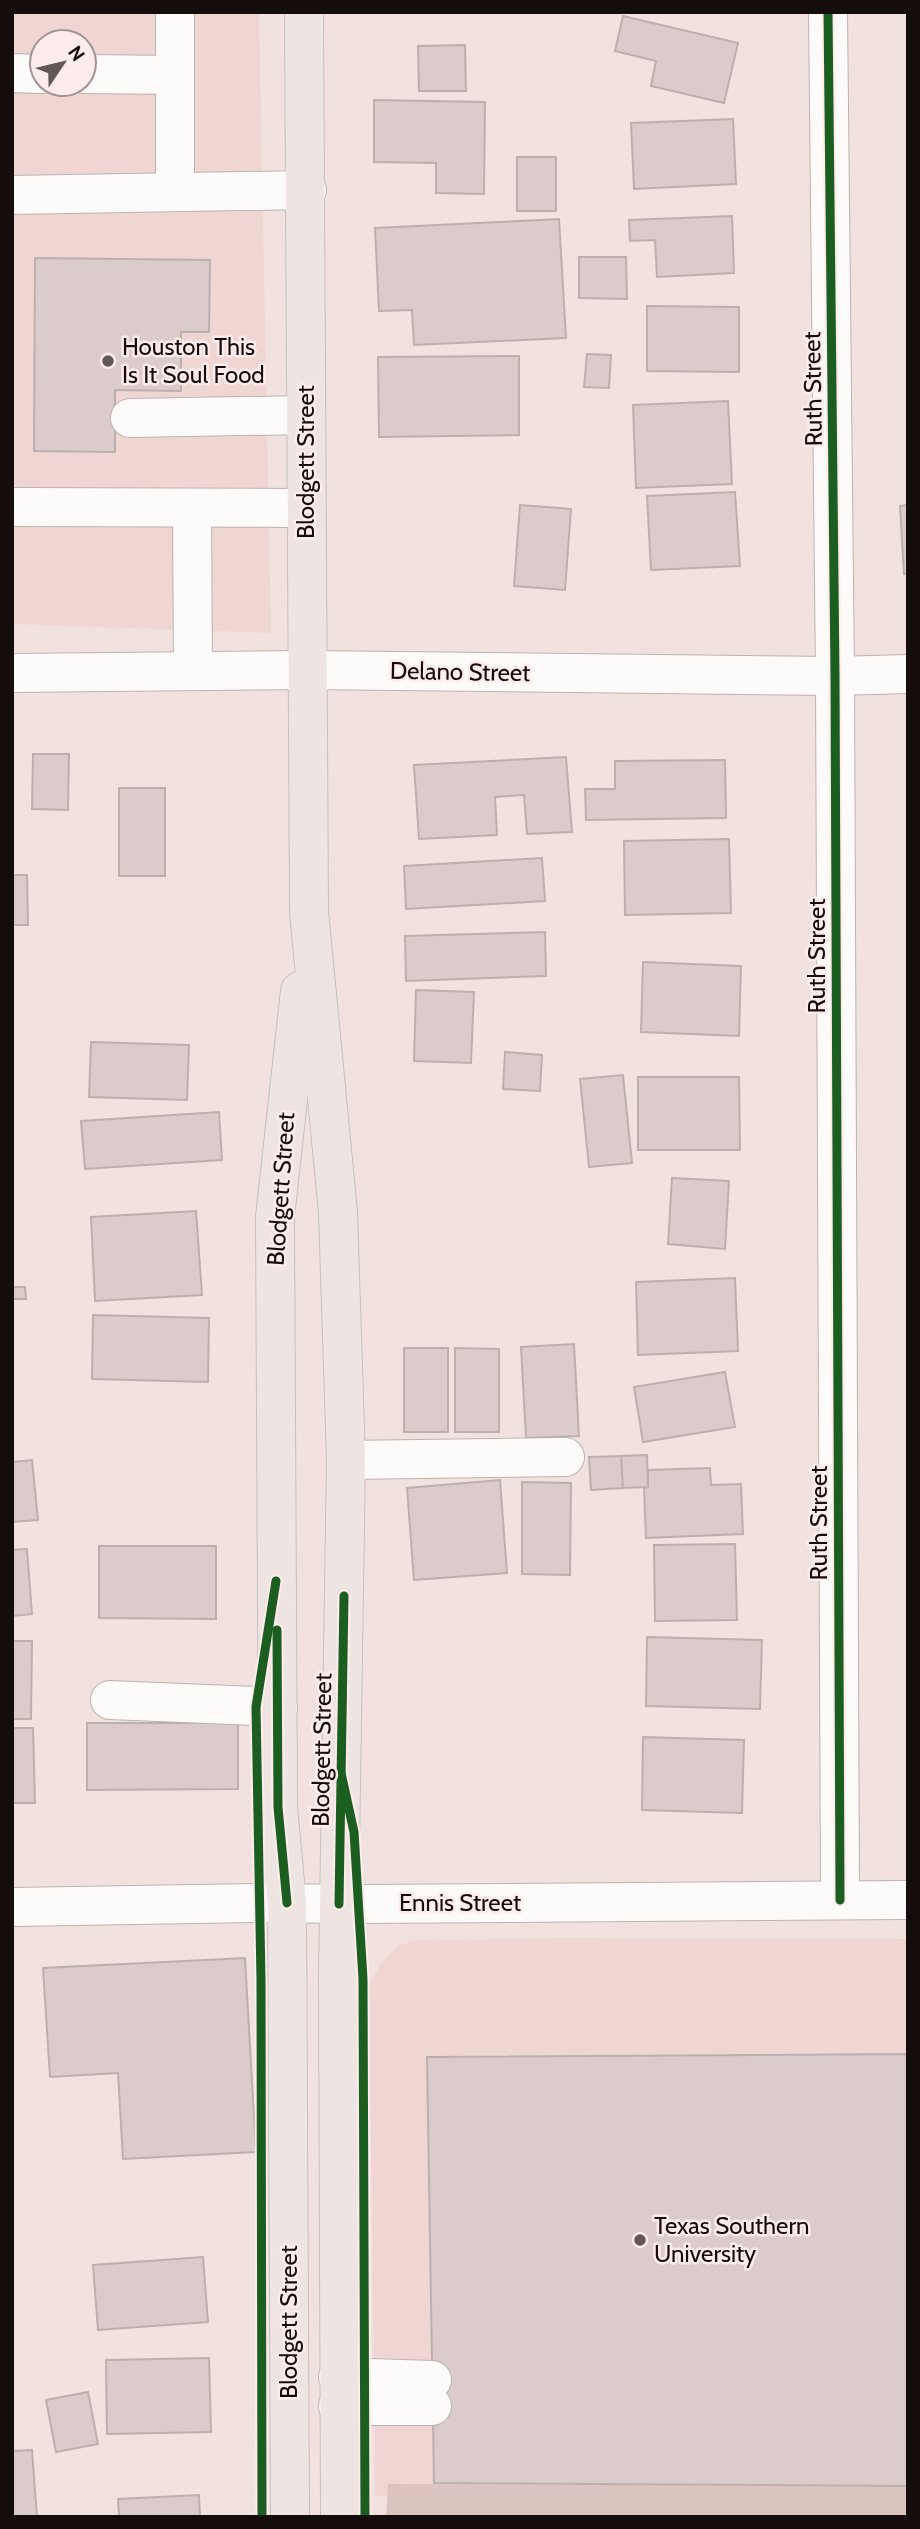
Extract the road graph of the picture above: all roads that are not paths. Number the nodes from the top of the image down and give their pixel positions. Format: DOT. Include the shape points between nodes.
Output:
graph roads {
  1 [pos="175,12"];
  2 [pos="304,12"];
  3 [pos="828,12"];
  4 [pos="98,74"];
  5 [pos="175,75"];
  6 [pos="307,190"];
  7 [pos="175,192"];
  8 [pos="12,195"];
  9 [pos="306,415"];
  10 [pos="130,418"];
  11 [pos="12,507"];
  12 [pos="192,508"];
  13 [pos="306,508"];
  14 [pos="306,670"];
  15 [pos="193,671"];
  16 [pos="12,673"];
  17 [pos="908,674"];
  18 [pos="835,676"];
  19 [pos="309,912"];
  20 [pos="565,1457"];
  21 [pos="346,1460"];
  22 [pos="110,1700"];
  23 [pos="278,1707"];
  24 [pos="908,1899"];
  25 [pos="840,1900"];
  26 [pos="287,1903"];
  27 [pos="339,1904"];
  28 [pos="12,1908"];
  29 [pos="338,2392"];
  30 [pos="432,2393"];
  31 [pos="289,2517"];
  32 [pos="340,2517"];
  1 -- 5 [label="street"];
  2 -- 6 [label="main road, Blodgett Street"];
  3 -- 18 [label="street, Ruth Street"];
  4 -- 5 [label="street"];
  5 -- 7 [label="street"];
  6 -- 7 [label="street"];
  6 -- 9 [label="main road, Blodgett Street"];
  7 -- 8 [label="street"];
  9 -- 10 [label="street"];
  9 -- 13 [label="main road, Blodgett Street"];
  11 -- 12 [label="street"];
  12 -- 13 [label="street"];
  12 -- 15 [label="street"];
  13 -- 14 [label="main road, Blodgett Street"];
  14 -- 15 [label="street, Delano Street"];
  14 -- 18 [label="street, Delano Street"];
  14 -- 19 [label="main road, Blodgett Street"];
  15 -- 16 [label="street, Delano Street"];
  17 -- 18 [label="street, Delano Street"];
  18 -- 25 [label="street, Ruth Street"];
  19 -- 21 [label="main road, Blodgett Street" via="338,1212"];
  19 -- 23 [label="main road, Blodgett Street" via="275,1217"];
  20 -- 21 [label="street"];
  21 -- 27 [label="main road, Blodgett Street"];
  22 -- 23 [label="street"];
  23 -- 26 [label="main road, Blodgett Street" via="278,1807"];
  24 -- 25 [label="street, Ennis Street"];
  25 -- 27 [label="street, Ennis Street"];
  26 -- 27 [label="street, Ennis Street"];
  26 -- 28 [label="street, Ennis Street"];
  26 -- 31 [label="main road, Blodgett Street"];
  27 -- 29 [label="main road, Blodgett Street"];
  29 -- 30 [label="street"];
  29 -- 32 [label="main road, Blodgett Street"];
}
